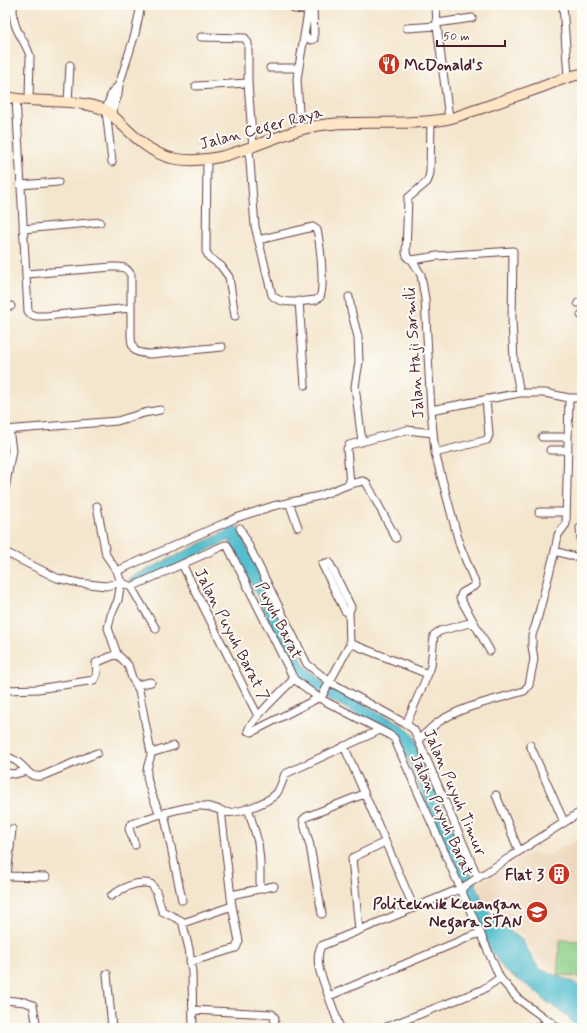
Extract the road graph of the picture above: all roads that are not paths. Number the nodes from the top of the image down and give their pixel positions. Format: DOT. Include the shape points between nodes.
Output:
graph roads {
  1 [pos="13,5"];
  2 [pos="141,5"];
  3 [pos="293,5"];
  4 [pos="314,5"];
  5 [pos="436,5"];
  6 [pos="563,5"];
  7 [pos="472,18"];
  8 [pos="437,24"];
  9 [pos="407,28"];
  10 [pos="304,36"];
  11 [pos="201,37"];
  12 [pos="70,65"];
  13 [pos="270,68"];
  14 [pos="298,68"];
  15 [pos="582,74"];
  16 [pos="568,77"];
  17 [pos="248,83"];
  18 [pos="196,86"];
  19 [pos="5,97"];
  20 [pos="16,98"];
  21 [pos="28,100"];
  22 [pos="68,102"];
  23 [pos="108,114"];
  24 [pos="449,118"];
  25 [pos="431,122"];
  26 [pos="300,130"];
  27 [pos="251,148"];
  28 [pos="207,160"];
  29 [pos="112,162"];
  30 [pos="58,182"];
  31 [pos="20,185"];
  32 [pos="100,222"];
  33 [pos="23,229"];
  34 [pos="258,240"];
  35 [pos="412,260"];
  36 [pos="27,274"];
  37 [pos="349,297"];
  38 [pos="298,301"];
  39 [pos="131,308"];
  40 [pos="235,316"];
  41 [pos="222,347"];
  42 [pos="305,385"];
  43 [pos="520,393"];
  44 [pos="582,397"];
  45 [pos="569,398"];
  46 [pos="486,399"];
  47 [pos="160,410"];
  48 [pos="431,410"];
  49 [pos="7,430"];
  50 [pos="434,433"];
  51 [pos="542,437"];
  52 [pos="568,437"];
  53 [pos="362,442"];
  54 [pos="550,450"];
  55 [pos="568,450"];
  56 [pos="435,453"];
  57 [pos="350,484"];
  58 [pos="5,489"];
  59 [pos="289,502"];
  60 [pos="97,506"];
  61 [pos="539,512"];
  62 [pos="566,512"];
  63 [pos="566,524"];
  64 [pos="298,527"];
  65 [pos="240,528"];
  66 [pos="581,528"];
  67 [pos="396,538"];
  68 [pos="582,550"];
  69 [pos="555,551"];
  70 [pos="5,552"];
  71 [pos="582,559"];
  72 [pos="182,564"];
  73 [pos="117,571"];
  74 [pos="121,582"];
  75 [pos="131,587"];
  76 [pos="349,612"];
  77 [pos="473,622"];
  78 [pos="156,629"];
  79 [pos="350,645"];
  80 [pos="490,651"];
  81 [pos="117,654"];
  82 [pos="428,674"];
  83 [pos="294,679"];
  84 [pos="151,682"];
  85 [pos="330,683"];
  86 [pos="137,686"];
  87 [pos="5,690"];
  88 [pos="320,697"];
  89 [pos="258,716"];
  90 [pos="406,724"];
  91 [pos="380,730"];
  92 [pos="419,739"];
  93 [pos="530,745"];
  94 [pos="174,746"];
  95 [pos="344,746"];
  96 [pos="151,752"];
  97 [pos="97,753"];
  98 [pos="5,756"];
  99 [pos="27,771"];
  100 [pos="5,773"];
  101 [pos="364,794"];
  102 [pos="496,795"];
  103 [pos="248,808"];
  104 [pos="221,810"];
  105 [pos="582,811"];
  106 [pos="162,814"];
  107 [pos="564,822"];
  108 [pos="12,829"];
  109 [pos="385,842"];
  110 [pos="135,845"];
  111 [pos="519,851"];
  112 [pos="6,876"];
  113 [pos="46,876"];
  114 [pos="477,879"];
  115 [pos="274,886"];
  116 [pos="461,888"];
  117 [pos="260,889"];
  118 [pos="110,896"];
  119 [pos="231,896"];
  120 [pos="182,900"];
  121 [pos="232,906"];
  122 [pos="414,908"];
  123 [pos="322,914"];
  124 [pos="183,923"];
  125 [pos="359,930"];
  126 [pos="481,934"];
  127 [pos="190,962"];
  128 [pos="107,974"];
  129 [pos="500,978"];
  130 [pos="329,996"];
  131 [pos="5,1000"];
  132 [pos="193,1010"];
  133 [pos="551,1022"];
  134 [pos="35,1028"];
  135 [pos="112,1028"];
  136 [pos="193,1028"];
  137 [pos="274,1028"];
  138 [pos="340,1028"];
  139 [pos="384,1028"];
  140 [pos="535,1028"];
  141 [pos="558,1028"];
  1 -- 21 [label="street" via="14,21 30,56"];
  2 -- 23 [label="street" via="118,95"];
  3 -- 10 [label="street" via="294,8 308,12"];
  4 -- 10 [label="street" via="314,38 311,40"];
  5 -- 8 [label="street"];
  6 -- 16 [label="street"];
  7 -- 8 [label="street"];
  8 -- 9 [label="street"];
  8 -- 24 [label="street"];
  10 -- 14 [label="street"];
  11 -- 17 [label="street" via="244,38 248,43"];
  12 -- 22 [label="street"];
  13 -- 14 [label="street"];
  14 -- 26 [label="street" via="297,102"];
  15 -- 16 [label="main road, Jalan Ceger Raya"];
  16 -- 24 [label="main road, Jalan Ceger Raya"];
  17 -- 18 [label="street"];
  17 -- 27 [label="street"];
  19 -- 20 [label="main road, Jalan Ceger Raya"];
  20 -- 21 [label="main road, Jalan Ceger Raya"];
  20 -- 31 [label="street"];
  21 -- 22 [label="main road, Jalan Ceger Raya"];
  22 -- 23 [label="main road, Jalan Ceger Raya" via="86,103"];
  23 -- 28 [label="main road, Jalan Ceger Raya" via="148,148 170,158"];
  23 -- 29 [label="street"];
  24 -- 25 [label="main road, Jalan Ceger Raya"];
  25 -- 26 [label="main road, Jalan Ceger Raya" via="341,123"];
  25 -- 35 [label="street, Jalan Haji Sarmili" via="429,177 407,201 406,254"];
  26 -- 27 [label="main road, Jalan Ceger Raya"];
  27 -- 28 [label="main road, Jalan Ceger Raya"];
  27 -- 34 [label="street"];
  28 -- 40 [label="street" via="207,254 222,266 228,277"];
  30 -- 31 [label="street"];
  31 -- 33 [label="street"];
  32 -- 33 [label="street"];
  33 -- 36 [label="street"];
  34 -- 38 [label="street" via="272,295 279,301"];
  34 -- 38 [label="street" via="313,227 317,230 321,294 316,300"];
  35 -- 43 [label="street" via="513,251 514,361"];
  35 -- 48 [label="street, Jalan Haji Sarmili" via="421,276 425,299"];
  36 -- 39 [label="street" via="112,267 128,269 132,275"];
  36 -- 39 [label="street" via="28,311 34,316"];
  37 -- 53 [label="street" via="358,337 359,362 355,386"];
  38 -- 42 [label="street"];
  39 -- 41 [label="street" via="134,351 151,354"];
  43 -- 45 [label="street" via="545,393"];
  43 -- 46 [label="street"];
  44 -- 45 [label="street"];
  45 -- 52 [label="street"];
  46 -- 48 [label="street"];
  46 -- 56 [label="street" via="488,440"];
  47 -- 49 [label="street" via="117,421"];
  48 -- 50 [label="street, Jalan Haji Sarmili"];
  49 -- 58 [label="street" via="12,450"];
  50 -- 53 [label="street" via="407,430"];
  50 -- 56 [label="street, Jalan Haji Sarmili"];
  51 -- 52 [label="street"];
  52 -- 55 [label="street"];
  53 -- 57 [label="street" via="349,445 347,449"];
  54 -- 55 [label="street"];
  55 -- 62 [label="street"];
  56 -- 77 [label="street, Jalan Haji Sarmili" via="460,546 476,585 460,596"];
  57 -- 59 [label="street" via="319,496"];
  57 -- 67 [label="street" via="366,482"];
  59 -- 64 [label="street"];
  59 -- 73 [label="street" via="236,518"];
  60 -- 73 [label="street" via="106,556"];
  61 -- 62 [label="street"];
  62 -- 63 [label="street"];
  63 -- 66 [label="street"];
  63 -- 69 [label="street" via="558,534"];
  65 -- 85 [label="street, Jalan Puyuh Timur" via="307,664"];
  66 -- 68 [label="street"];
  69 -- 71 [label="street"];
  69 -- 92 [label="street" via="532,635 534,659 529,685 524,691 451,716 439,722"];
  70 -- 74 [label="street" via="58,578 106,586"];
  72 -- 75 [label="street"];
  72 -- 83 [label="street, Puyuh Barat" via="227,545"];
  72 -- 89 [label="street, Jalan Puyuh Barat 7"];
  73 -- 74 [label="street"];
  74 -- 75 [label="street"];
  74 -- 81 [label="street" via="118,600 108,628"];
  75 -- 78 [label="street"];
  76 -- 76 [label="street" via="351,607 328,561 322,565 345,611"];
  76 -- 79 [label="street"];
  77 -- 80 [label="street"];
  77 -- 82 [label="street" via="434,635"];
  79 -- 82 [label="street" via="355,644"];
  79 -- 85 [label="street"];
  81 -- 86 [label="street" via="128,665"];
  81 -- 87 [label="street" via="96,663 97,674 94,680 38,689"];
  82 -- 90 [label="street"];
  83 -- 88 [label="street, Puyuh Barat"];
  83 -- 89 [label="street"];
  84 -- 86 [label="street"];
  85 -- 88 [label="street"];
  85 -- 90 [label="street, Jalan Puyuh Timur"];
  86 -- 96 [label="street"];
  88 -- 89 [label="street" via="252,732 248,731"];
  88 -- 91 [label="street, Jalan Puyuh Barat"];
  90 -- 92 [label="street, Jalan Puyuh Timur" via="414,730"];
  91 -- 95 [label="street"];
  91 -- 116 [label="street, Jalan Puyuh Barat" via="394,738"];
  92 -- 114 [label="street, Jalan Puyuh Timur"];
  93 -- 107 [label="street"];
  94 -- 96 [label="street"];
  95 -- 101 [label="street"];
  95 -- 103 [label="street" via="285,774 276,794 265,802"];
  96 -- 106 [label="street" via="146,770 147,777"];
  97 -- 99 [label="street" via="42,776 33,776"];
  98 -- 99 [label="street" via="19,762"];
  99 -- 100 [label="street"];
  101 -- 109 [label="street"];
  101 -- 123 [label="street" via="303,820"];
  102 -- 111 [label="street"];
  103 -- 104 [label="street" via="231,812"];
  103 -- 117 [label="street" via="258,842"];
  104 -- 106 [label="street" via="204,805"];
  104 -- 119 [label="street"];
  105 -- 107 [label="street"];
  106 -- 110 [label="street" via="130,825"];
  106 -- 120 [label="street"];
  107 -- 111 [label="street"];
  108 -- 112 [label="street"];
  109 -- 122 [label="street"];
  109 -- 125 [label="street" via="352,858"];
  111 -- 114 [label="street"];
  112 -- 113 [label="street"];
  114 -- 116 [label="street"];
  115 -- 117 [label="street"];
  116 -- 122 [label="street, Jalan Puyuh Barat"];
  116 -- 126 [label="street"];
  117 -- 119 [label="street"];
  118 -- 124 [label="street" via="126,886 152,884 162,911 181,919"];
  119 -- 121 [label="street"];
  121 -- 124 [label="street"];
  121 -- 127 [label="street" via="238,946"];
  122 -- 125 [label="street, Jalan Puyuh Barat"];
  124 -- 127 [label="street"];
  125 -- 130 [label="street, Jalan Puyuh Barat" via="324,944 319,950 318,965"];
  126 -- 129 [label="street"];
  126 -- 130 [label="street"];
  127 -- 132 [label="street"];
  128 -- 135 [label="street"];
  129 -- 133 [label="street" via="517,998"];
  129 -- 139 [label="street" via="482,990"];
  130 -- 138 [label="street"];
  131 -- 134 [label="street" via="33,1005"];
  132 -- 136 [label="street"];
  132 -- 137 [label="street" via="272,1014 275,1018"];
  133 -- 140 [label="street"];
  133 -- 141 [label="street"];
}
